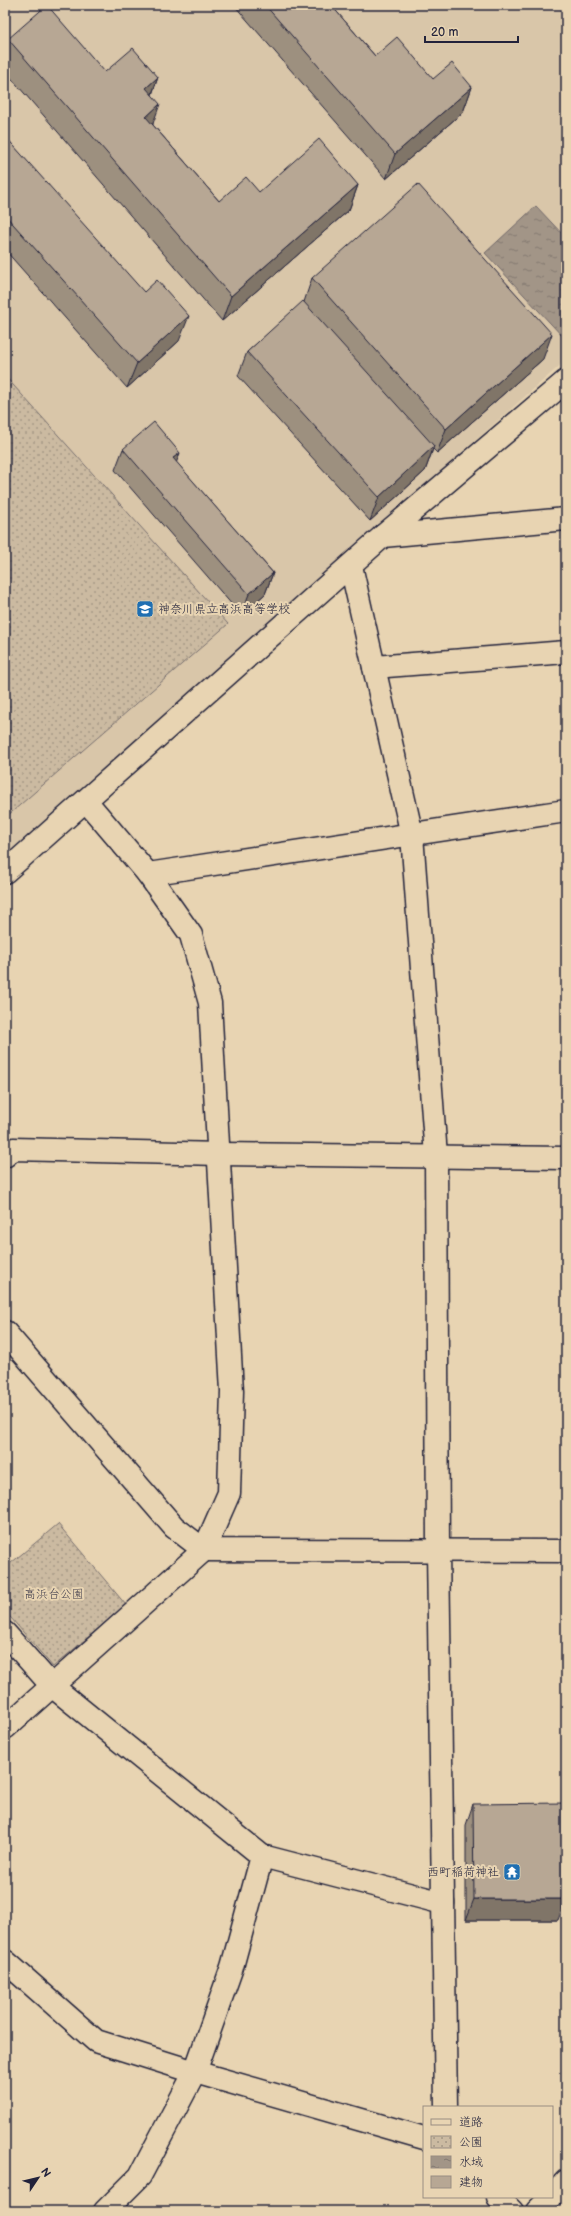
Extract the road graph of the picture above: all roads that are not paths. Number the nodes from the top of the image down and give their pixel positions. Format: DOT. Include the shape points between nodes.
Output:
graph roads {
  1 [pos="566,381"];
  2 [pos="566,519"];
  3 [pos="383,536"];
  4 [pos="351,566"];
  5 [pos="566,652"];
  6 [pos="374,667"];
  7 [pos="86,801"];
  8 [pos="566,811"];
  9 [pos="412,835"];
  10 [pos="5,872"];
  11 [pos="148,874"];
  12 [pos="8,1148"];
  13 [pos="220,1154"];
  14 [pos="436,1156"];
  15 [pos="566,1158"];
  16 [pos="5,1332"];
  17 [pos="204,1550"];
  18 [pos="438,1550"];
  19 [pos="566,1551"];
  20 [pos="5,1633"];
  21 [pos="52,1686"];
  22 [pos="5,1728"];
  23 [pos="262,1856"];
  24 [pos="443,1903"];
  25 [pos="5,1961"];
  26 [pos="195,2072"];
  27 [pos="446,2106"];
  28 [pos="423,2138"];
  29 [pos="566,2181"];
  30 [pos="553,2194"];
  31 [pos="499,2198"];
  32 [pos="549,2198"];
  33 [pos="105,2211"];
  34 [pos="512,2211"];
  35 [pos="538,2211"];
  1 -- 3 [label="main road"];
  2 -- 3 [label="main road"];
  3 -- 4 [label="main road"];
  4 -- 6 [label="main road"];
  4 -- 7 [label="main road"];
  5 -- 6 [label="main road"];
  6 -- 9 [label="main road"];
  7 -- 10 [label="main road"];
  7 -- 11 [label="main road"];
  8 -- 9 [label="main road"];
  9 -- 11 [label="main road"];
  9 -- 14 [label="main road"];
  11 -- 13 [label="main road" via="191,936 210,1003"];
  12 -- 13 [label="main road"];
  13 -- 14 [label="main road"];
  13 -- 17 [label="main road" via="232,1391 228,1493"];
  14 -- 15 [label="main road"];
  14 -- 18 [label="main road"];
  16 -- 17 [label="main road" via="174,1527"];
  17 -- 18 [label="main road"];
  17 -- 21 [label="main road"];
  18 -- 19 [label="main road"];
  18 -- 24 [label="main road"];
  20 -- 21 [label="main road"];
  21 -- 22 [label="main road"];
  21 -- 23 [label="main road"];
  23 -- 24 [label="main road"];
  23 -- 26 [label="main road" via="232,1967"];
  24 -- 27 [label="main road"];
  25 -- 26 [label="main road" via="96,2041"];
  26 -- 28 [label="main road"];
  26 -- 33 [label="main road" via="140,2176"];
  29 -- 30 [label="main road"];
  31 -- 34 [label="main road"];
  32 -- 35 [label="main road"];
}
